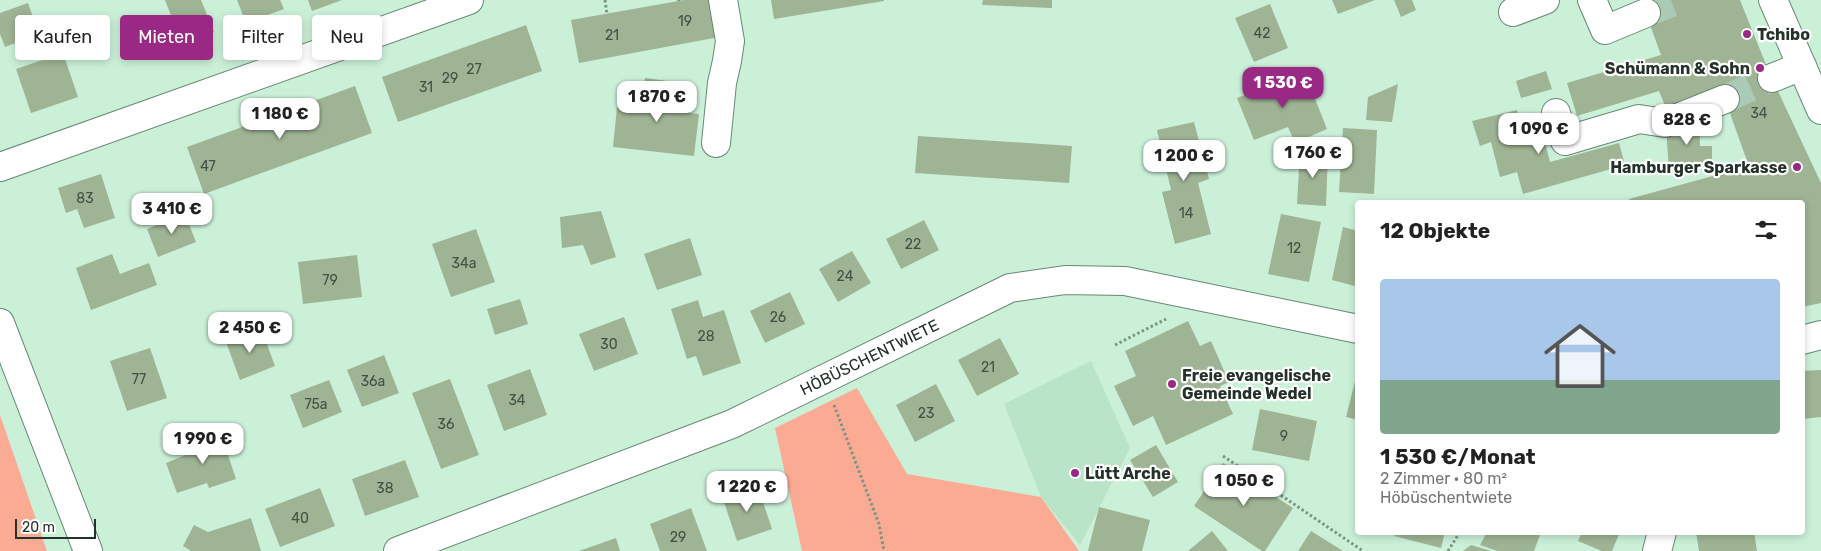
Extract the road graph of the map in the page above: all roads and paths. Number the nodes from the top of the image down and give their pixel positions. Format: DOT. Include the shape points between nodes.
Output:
graph roads {
  1 [pos="469,0"];
  2 [pos="605,0"];
  3 [pos="723,0"];
  4 [pos="1545,0"];
  5 [pos="1592,0"];
  6 [pos="1774,0"];
  7 [pos="1513,12"];
  8 [pos="1646,13"];
  9 [pos="607,14"];
  10 [pos="1802,66"];
  11 [pos="1772,78"];
  12 [pos="1725,98"];
  13 [pos="1821,110"];
  14 [pos="1556,113"];
  15 [pos="716,143"];
  16 [pos="0,167"];
  17 [pos="1197,296"];
  18 [pos="0,323"];
  19 [pos="1355,328"];
  20 [pos="1821,335"];
  21 [pos="1805,339"];
  22 [pos="1115,345"];
  23 [pos="822,380"];
  24 [pos="1223,456"];
  25 [pos="1458,535"];
  26 [pos="1661,535"];
  27 [pos="88,551"];
  28 [pos="398,551"];
  29 [pos="884,551"];
  30 [pos="1363,551"];
  31 [pos="1448,551"];
  32 [pos="1657,551"];
  1 -- 16 [label="street"];
  2 -- 9 [label="path"];
  3 -- 15 [label="street" via="730,41"];
  4 -- 7 [label="street"];
  5 -- 8 [label="street" via="1605,30"];
  6 -- 10 [label="street"];
  10 -- 11 [label="street"];
  10 -- 13 [label="street"];
  12 -- 14 [label="street" via="1665,123 1639,119 1565,140"];
  17 -- 19 [label="street, HÖBÜSCHENTWIETE"];
  17 -- 22 [label="path" via="1167,318"];
  17 -- 23 [label="street, HÖBÜSCHENTWIETE" via="1125,281 1065,280 1010,288"];
  18 -- 27 [label="street"];
  20 -- 21 [label="street"];
  23 -- 28 [label="street, HÖBÜSCHENTWIETE" via="732,424"];
  23 -- 29 [label="path" via="878,524"];
  24 -- 30 [label="path"];
  25 -- 31 [label="path"];
  26 -- 32 [label="street"];
}
